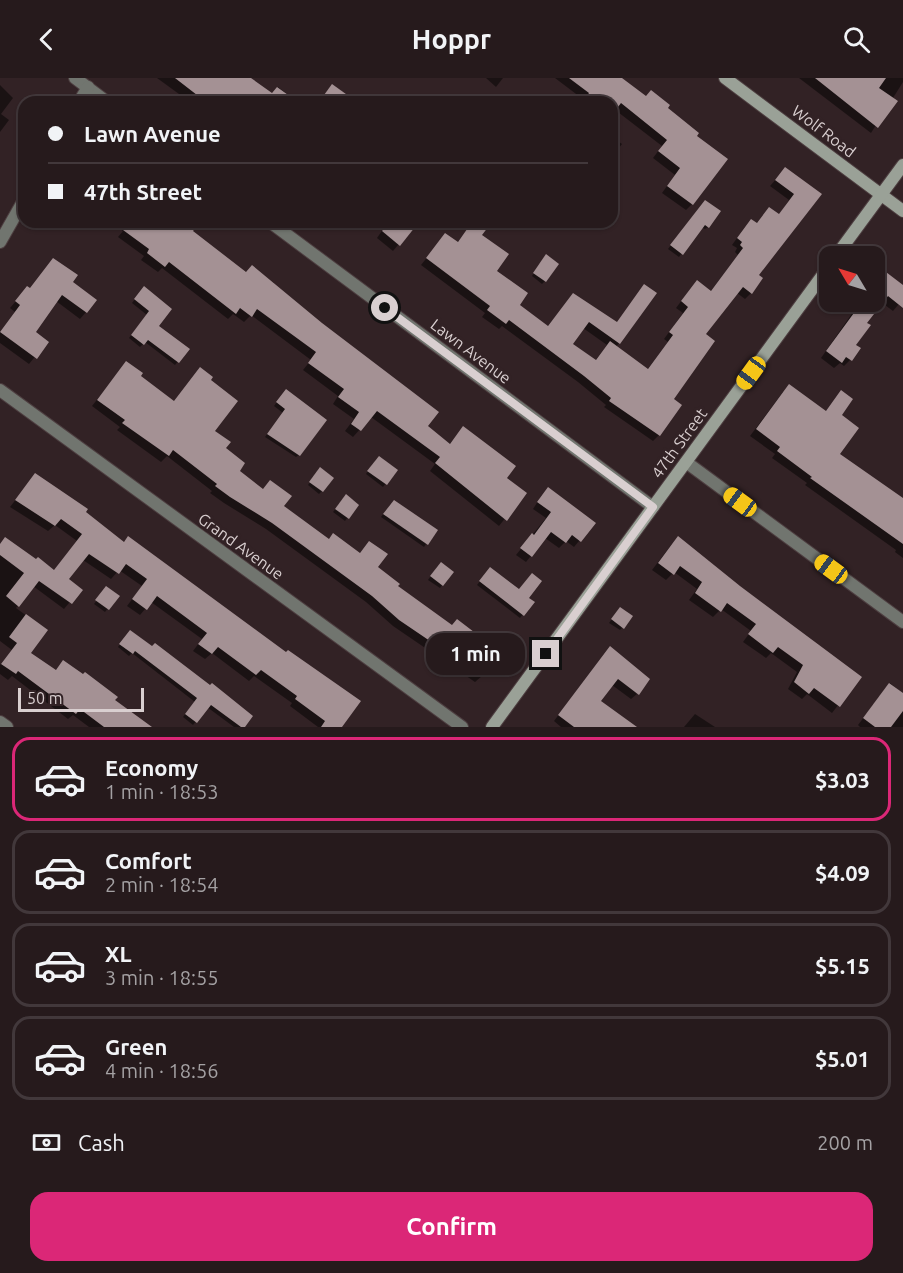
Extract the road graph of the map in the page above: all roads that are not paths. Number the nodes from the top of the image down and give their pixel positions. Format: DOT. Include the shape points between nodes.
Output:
graph roads {
  1 [pos="75,78"];
  2 [pos="725,78"];
  3 [pos="88,87"];
  4 [pos="83,96"];
  5 [pos="99,96"];
  6 [pos="903,165"];
  7 [pos="881,195"];
  8 [pos="18,210"];
  9 [pos="903,211"];
  10 [pos="278,228"];
  11 [pos="0,242"];
  12 [pos="843,246"];
  13 [pos="819,280"];
  14 [pos="0,390"];
  15 [pos="686,462"];
  16 [pos="653,507"];
  17 [pos="903,622"];
  18 [pos="0,722"];
  19 [pos="7,727"];
  20 [pos="462,727"];
  21 [pos="492,727"];
  1 -- 3 [label="street"];
  2 -- 7 [label="main road, Wolf Road"];
  3 -- 4 [label="street"];
  3 -- 5 [label="street"];
  6 -- 7 [label="main road"];
  7 -- 9 [label="main road, Wolf Road"];
  7 -- 12 [label="main road"];
  8 -- 11 [label="street"];
  10 -- 16 [label="street, Lawn Avenue"];
  13 -- 15 [label="main road, 47th Street"];
  14 -- 20 [label="street, Grand Avenue"];
  15 -- 16 [label="main road, 47th Street"];
  15 -- 17 [label="street"];
  16 -- 21 [label="main road, 47th Street"];
  18 -- 19 [label="street"];
}
